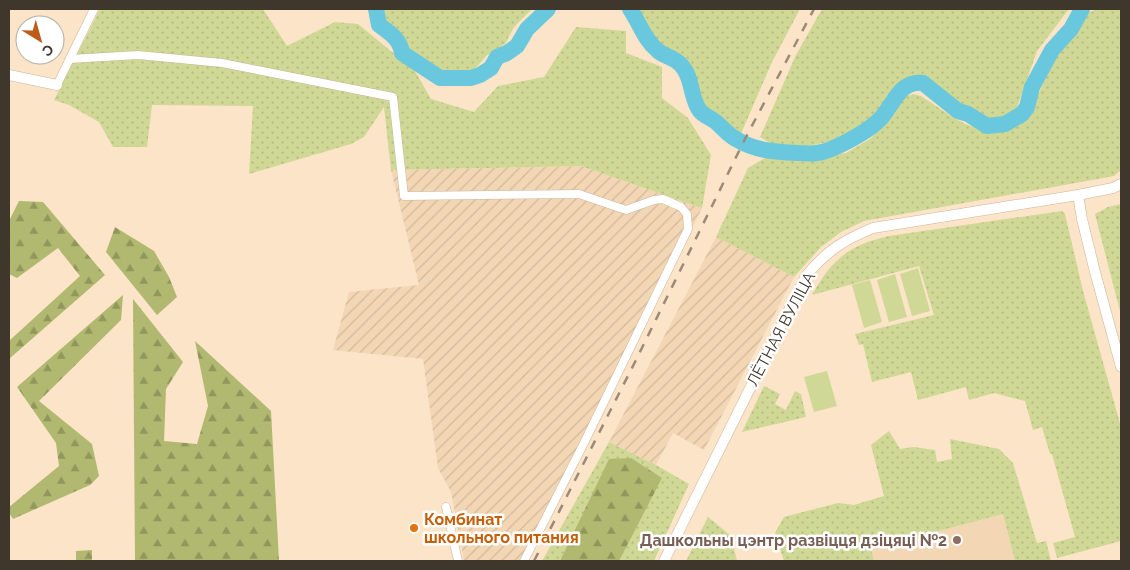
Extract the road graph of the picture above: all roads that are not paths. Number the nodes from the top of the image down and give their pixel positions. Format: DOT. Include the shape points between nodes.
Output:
graph roads {
  1 [pos="94,9"];
  2 [pos="70,59"];
  3 [pos="9,75"];
  4 [pos="57,85"];
  5 [pos="1121,184"];
  6 [pos="1078,195"];
  7 [pos="1121,367"];
  8 [pos="446,507"];
  9 [pos="458,561"];
  10 [pos="524,561"];
  11 [pos="664,561"];
  1 -- 2 [label="street"];
  2 -- 4 [label="street"];
  2 -- 10 [label="street" via="138,55 222,63 393,97 404,196 578,194 626,210 662,199 681,207 687,214 688,230"];
  3 -- 4 [label="street"];
  5 -- 6 [label="street, ЛЁТНАЯ ВУЛІЦА"];
  6 -- 7 [label="street"];
  6 -- 11 [label="street, ЛЁТНАЯ ВУЛІЦА" via="872,228 841,243 821,259 806,276"];
  8 -- 9 [label="street"];
}
